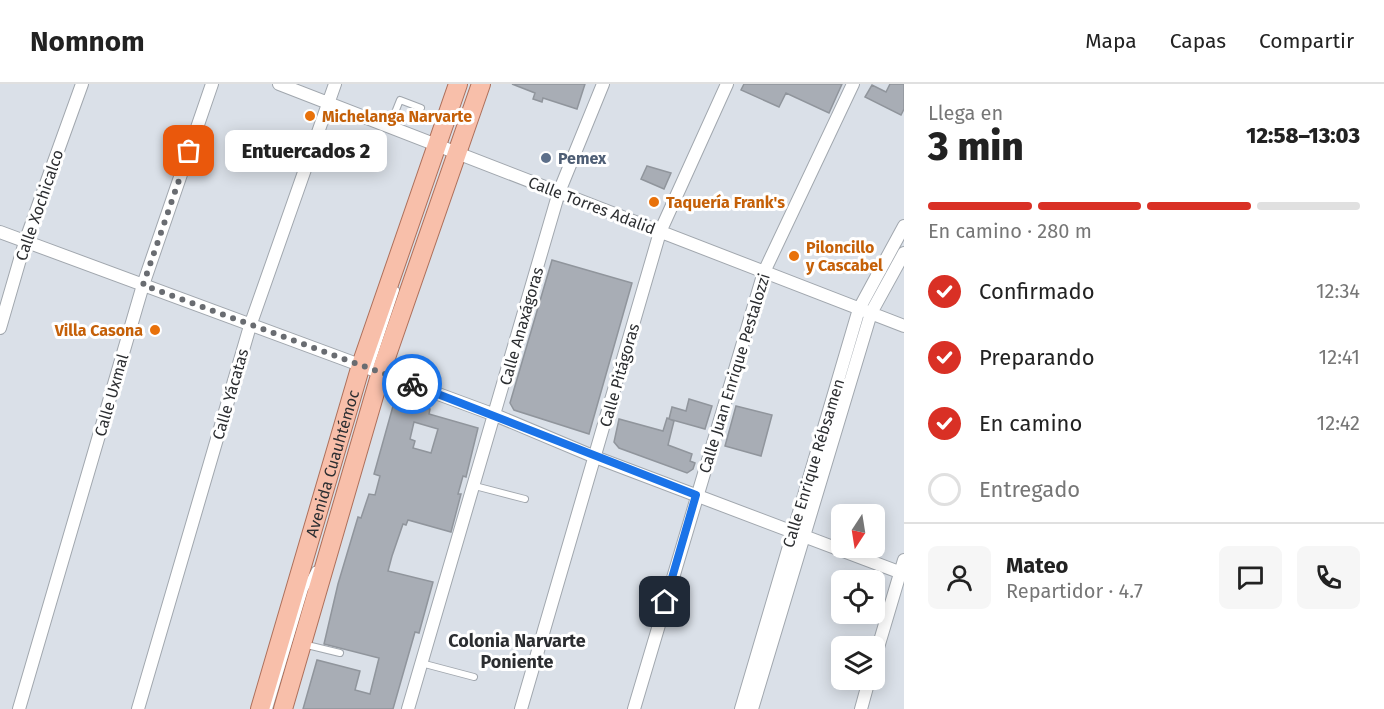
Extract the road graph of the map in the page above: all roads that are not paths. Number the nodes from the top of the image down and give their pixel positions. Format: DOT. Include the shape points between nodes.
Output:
graph roads {
  1 [pos="82,84"];
  2 [pos="212,84"];
  3 [pos="279,84"];
  4 [pos="334,84"];
  5 [pos="481,84"];
  6 [pos="603,84"];
  7 [pos="727,84"];
  8 [pos="854,84"];
  9 [pos="461,89"];
  10 [pos="328,102"];
  11 [pos="422,108"];
  12 [pos="390,125"];
  13 [pos="446,148"];
  14 [pos="430,191"];
  15 [pos="559,192"];
  16 [pos="904,226"];
  17 [pos="0,232"];
  18 [pos="660,232"];
  19 [pos="25,242"];
  20 [pos="904,253"];
  21 [pos="764,272"];
  22 [pos="400,280"];
  23 [pos="143,285"];
  24 [pos="865,311"];
  25 [pos="250,326"];
  26 [pos="904,326"];
  27 [pos="0,328"];
  28 [pos="370,373"];
  29 [pos="495,415"];
  30 [pos="595,457"];
  31 [pos="475,486"];
  32 [pos="696,495"];
  33 [pos="525,499"];
  34 [pos="798,533"];
  35 [pos="903,569"];
  36 [pos="305,589"];
  37 [pos="882,636"];
  38 [pos="302,644"];
  39 [pos="340,653"];
  40 [pos="421,663"];
  41 [pos="474,677"];
  42 [pos="866,690"];
  43 [pos="19,709"];
  44 [pos="138,709"];
  45 [pos="260,709"];
  46 [pos="270,709"];
  47 [pos="283,709"];
  48 [pos="408,709"];
  49 [pos="521,709"];
  50 [pos="634,709"];
  51 [pos="741,709"];
  52 [pos="752,709"];
  53 [pos="861,709"];
  1 -- 19 [label="street, Calle Xochicalco"];
  2 -- 23 [label="street, Calle Uxmal"];
  3 -- 10 [label="street, Calle Torres Adalid"];
  4 -- 10 [label="street, Calle Yácatas"];
  5 -- 13 [label="main road, Avenida Cuauhtémoc"];
  6 -- 15 [label="street, Calle Anaxágoras"];
  7 -- 18 [label="street, Calle Pitágoras"];
  8 -- 21 [label="street, Calle Juan Enrique Pestalozzi"];
  9 -- 13 [label="main road, Avenida Cuauhtémoc"];
  10 -- 12 [label="street, Calle Torres Adalid"];
  10 -- 25 [label="street, Calle Yácatas"];
  11 -- 12 [label="lane" via="399,100"];
  12 -- 13 [label="street, Calle Torres Adalid"];
  13 -- 14 [label="lane"];
  13 -- 15 [label="street, Calle Torres Adalid"];
  13 -- 28 [label="main road, Avenida Cuauhtémoc"];
  15 -- 18 [label="street, Calle Torres Adalid"];
  15 -- 29 [label="street, Calle Anaxágoras"];
  16 -- 24 [label="street, Calle Enrique Rébsamen"];
  17 -- 19 [label="street"];
  18 -- 21 [label="street, Calle Torres Adalid"];
  18 -- 30 [label="street, Calle Pitágoras"];
  19 -- 23 [label="street"];
  19 -- 27 [label="street, Calle Xochicalco"];
  20 -- 24 [label="street, Calle Enrique Rébsamen"];
  21 -- 24 [label="street, Calle Torres Adalid"];
  21 -- 32 [label="street, Calle Juan Enrique Pestalozzi"];
  22 -- 28 [label="lane"];
  23 -- 25 [label="street"];
  23 -- 43 [label="street, Calle Uxmal"];
  24 -- 26 [label="street, Calle Torres Adalid"];
  24 -- 34 [label="street, Calle Enrique Rébsamen"];
  25 -- 28 [label="street"];
  25 -- 44 [label="street, Calle Yácatas"];
  28 -- 29 [label="street"];
  28 -- 36 [label="lane" via="314,575"];
  28 -- 36 [label="lane" via="360,381 304,572"];
  28 -- 38 [label="main road, Avenida Cuauhtémoc"];
  28 -- 45 [label="main road, Avenida Cuauhtémoc"];
  29 -- 30 [label="street"];
  29 -- 31 [label="street, Calle Anaxágoras"];
  30 -- 32 [label="street"];
  30 -- 49 [label="street, Calle Pitágoras"];
  31 -- 33 [label="lane"];
  31 -- 40 [label="street, Calle Anaxágoras"];
  32 -- 34 [label="street"];
  32 -- 50 [label="street, Calle Juan Enrique Pestalozzi"];
  34 -- 35 [label="street"];
  34 -- 51 [label="street, Calle Enrique Rébsamen"];
  34 -- 52 [label="street, Calle Enrique Rébsamen"];
  35 -- 37 [label="street"];
  36 -- 46 [label="lane"];
  38 -- 39 [label="lane"];
  38 -- 47 [label="main road, Avenida Cuauhtémoc"];
  40 -- 41 [label="lane"];
  40 -- 48 [label="street, Calle Anaxágoras"];
  42 -- 53 [label="street"];
}
